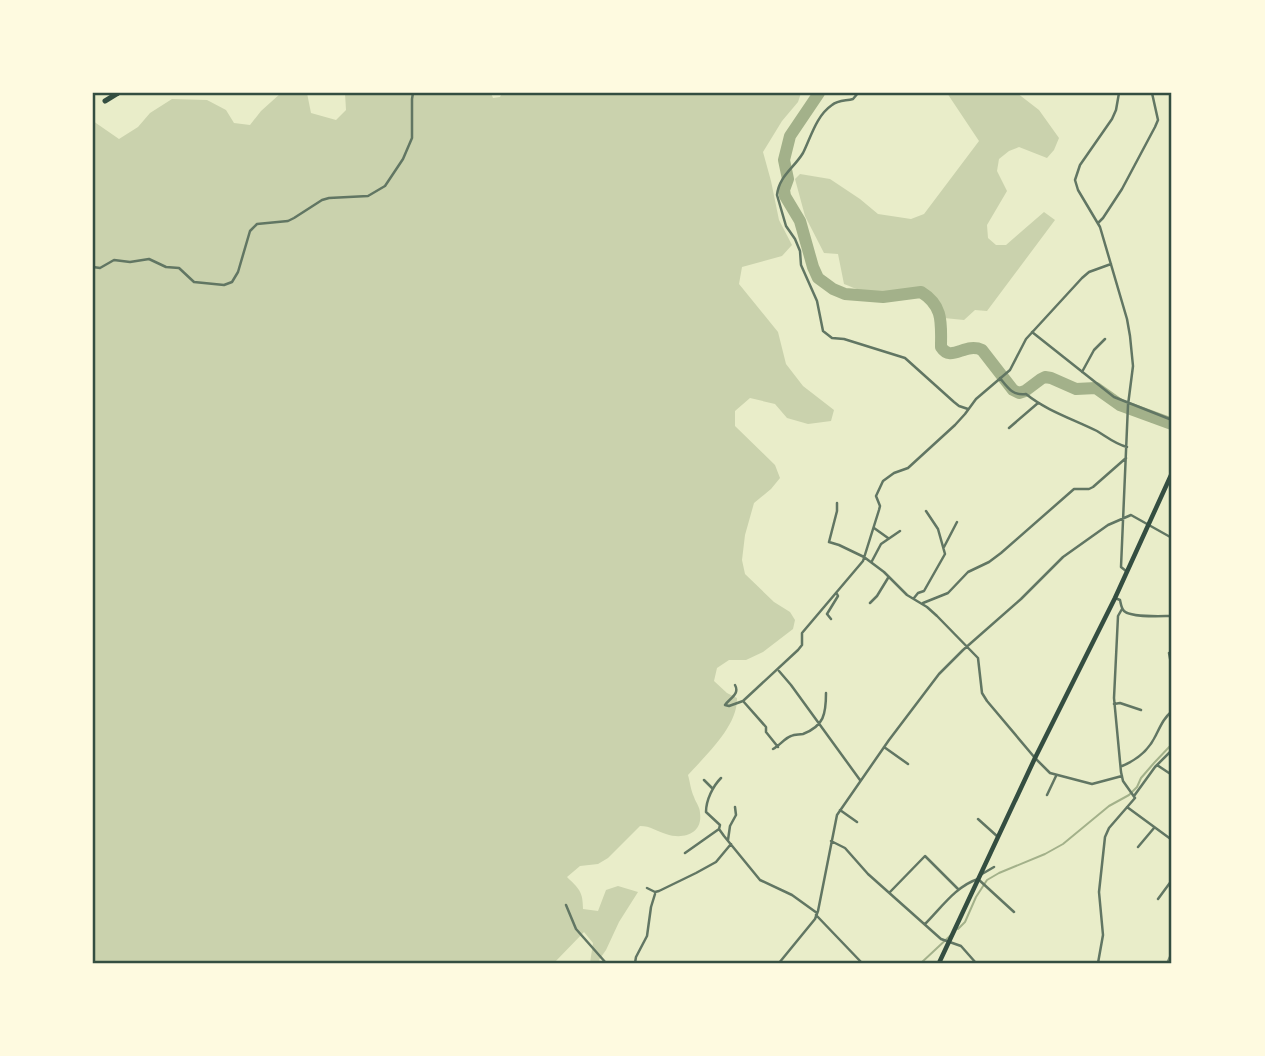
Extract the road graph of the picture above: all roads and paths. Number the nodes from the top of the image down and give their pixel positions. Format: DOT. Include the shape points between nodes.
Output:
graph roads {
  1 [pos="118,93"];
  2 [pos="413,93"];
  3 [pos="858,93"];
  4 [pos="1119,93"];
  5 [pos="1152,93"];
  6 [pos="105,102"];
  7 [pos="1098,223"];
  8 [pos="1111,264"];
  9 [pos="93,267"];
  10 [pos="1032,332"];
  11 [pos="1105,339"];
  12 [pos="1082,372"];
  13 [pos="1000,378"];
  14 [pos="1039,403"];
  15 [pos="1128,404"];
  16 [pos="968,408"];
  17 [pos="1172,420"];
  18 [pos="1009,428"];
  19 [pos="1127,447"];
  20 [pos="1126,458"];
  21 [pos="1172,473"];
  22 [pos="836,503"];
  23 [pos="926,511"];
  24 [pos="1122,520"];
  25 [pos="957,522"];
  26 [pos="1149,525"];
  27 [pos="874,528"];
  28 [pos="900,531"];
  29 [pos="888,538"];
  30 [pos="1172,538"];
  31 [pos="943,548"];
  32 [pos="864,557"];
  33 [pos="872,563"];
  34 [pos="1127,572"];
  35 [pos="889,577"];
  36 [pos="837,593"];
  37 [pos="914,598"];
  38 [pos="1115,598"];
  39 [pos="870,603"];
  40 [pos="922,604"];
  41 [pos="1122,609"];
  42 [pos="1172,616"];
  43 [pos="831,619"];
  44 [pos="967,647"];
  45 [pos="1172,654"];
  46 [pos="1172,669"];
  47 [pos="778,670"];
  48 [pos="735,685"];
  49 [pos="826,693"];
  50 [pos="743,701"];
  51 [pos="1114,704"];
  52 [pos="1141,709"];
  53 [pos="1172,711"];
  54 [pos="819,724"];
  55 [pos="778,747"];
  56 [pos="884,747"];
  57 [pos="773,749"];
  58 [pos="1172,750"];
  59 [pos="1035,758"];
  60 [pos="908,764"];
  61 [pos="1157,765"];
  62 [pos="1120,766"];
  63 [pos="1056,775"];
  64 [pos="1172,775"];
  65 [pos="1122,776"];
  66 [pos="721,778"];
  67 [pos="704,780"];
  68 [pos="860,780"];
  69 [pos="712,789"];
  70 [pos="1048,795"];
  71 [pos="1134,796"];
  72 [pos="735,807"];
  73 [pos="1127,807"];
  74 [pos="840,810"];
  75 [pos="978,819"];
  76 [pos="857,822"];
  77 [pos="1154,827"];
  78 [pos="719,829"];
  79 [pos="998,837"];
  80 [pos="728,840"];
  81 [pos="1172,840"];
  82 [pos="831,841"];
  83 [pos="731,844"];
  84 [pos="1138,847"];
  85 [pos="685,853"];
  86 [pos="995,867"];
  87 [pos="979,877"];
  88 [pos="1172,880"];
  89 [pos="647,888"];
  90 [pos="958,889"];
  91 [pos="655,892"];
  92 [pos="890,893"];
  93 [pos="1158,899"];
  94 [pos="566,905"];
  95 [pos="1014,912"];
  96 [pos="817,914"];
  97 [pos="924,924"];
  98 [pos="949,941"];
  99 [pos="606,963"];
  100 [pos="635,963"];
  101 [pos="779,963"];
  102 [pos="862,963"];
  103 [pos="939,963"];
  104 [pos="976,963"];
  105 [pos="1098,963"];
  1 -- 6 [label="highway"];
  2 -- 9 [label="street" via="412,138 385,186 368,196 322,200 288,220 257,223 250,231 238,272 228,284 194,282 179,268 149,259 114,260"];
  3 -- 16 [label="street" via="828,108 777,191 817,302 821,327 832,338 905,358 959,407"];
  4 -- 7 [label="street" via="1112,119 1076,176 1077,187"];
  5 -- 7 [label="street" via="1158,120 1122,189"];
  7 -- 8 [label="street"];
  8 -- 10 [label="street" via="1082,278"];
  8 -- 15 [label="street" via="1130,336"];
  10 -- 12 [label="street"];
  10 -- 13 [label="street" via="1010,370"];
  11 -- 12 [label="street"];
  12 -- 15 [label="street"];
  13 -- 14 [label="street" via="1012,392"];
  13 -- 16 [label="street"];
  14 -- 18 [label="street"];
  14 -- 19 [label="street"];
  15 -- 17 [label="street"];
  15 -- 19 [label="street"];
  16 -- 27 [label="street" via="908,468 883,481 876,496 880,506"];
  19 -- 20 [label="street"];
  20 -- 24 [label="street"];
  20 -- 40 [label="street" via="1093,487 1074,489 948,593"];
  21 -- 26 [label="highway"];
  22 -- 32 [label="street" via="829,542"];
  23 -- 31 [label="street"];
  24 -- 26 [label="street" via="1131,516"];
  24 -- 34 [label="street" via="1121,566"];
  24 -- 44 [label="street" via="1063,557"];
  25 -- 31 [label="street"];
  26 -- 30 [label="street"];
  26 -- 34 [label="highway"];
  27 -- 29 [label="street"];
  27 -- 32 [label="street"];
  28 -- 29 [label="street"];
  29 -- 33 [label="street"];
  31 -- 37 [label="street" via="945,554 924,591"];
  32 -- 33 [label="street"];
  32 -- 36 [label="street"];
  33 -- 35 [label="street"];
  34 -- 38 [label="highway"];
  35 -- 37 [label="street"];
  35 -- 39 [label="street"];
  36 -- 43 [label="street" via="827,614"];
  36 -- 47 [label="street" via="802,634 802,645"];
  37 -- 40 [label="street"];
  38 -- 41 [label="street"];
  38 -- 59 [label="highway"];
  40 -- 44 [label="street"];
  41 -- 42 [label="street" via="1137,615"];
  41 -- 51 [label="street"];
  44 -- 56 [label="street" via="939,674"];
  44 -- 59 [label="street" via="978,658 982,693"];
  45 -- 46 [label="street"];
  47 -- 50 [label="street"];
  47 -- 54 [label="street"];
  48 -- 50 [label="street" via="736,694 725,705"];
  49 -- 54 [label="street"];
  50 -- 55 [label="street"];
  51 -- 52 [label="street"];
  51 -- 62 [label="street"];
  53 -- 62 [label="street" via="1147,750"];
  54 -- 55 [label="street" via="790,736"];
  54 -- 68 [label="street"];
  55 -- 57 [label="street"];
  56 -- 60 [label="street"];
  56 -- 68 [label="street"];
  58 -- 61 [label="street"];
  59 -- 63 [label="street"];
  59 -- 79 [label="highway"];
  61 -- 64 [label="street"];
  61 -- 71 [label="street"];
  62 -- 65 [label="street"];
  63 -- 65 [label="street" via="1092,784"];
  63 -- 70 [label="street"];
  65 -- 71 [label="street"];
  66 -- 69 [label="street"];
  67 -- 69 [label="street"];
  68 -- 74 [label="street"];
  69 -- 78 [label="street" via="706,809"];
  71 -- 73 [label="street"];
  72 -- 80 [label="street"];
  73 -- 77 [label="street"];
  73 -- 105 [label="street" via="1105,837 1099,892 1104,935"];
  74 -- 76 [label="street"];
  74 -- 82 [label="street"];
  75 -- 79 [label="street"];
  77 -- 81 [label="street"];
  77 -- 84 [label="street"];
  78 -- 80 [label="street"];
  78 -- 85 [label="street"];
  79 -- 87 [label="highway"];
  80 -- 83 [label="street"];
  82 -- 92 [label="street" via="845,848"];
  82 -- 96 [label="street"];
  83 -- 91 [label="street" via="716,862"];
  83 -- 96 [label="street" via="760,880 792,895"];
  86 -- 87 [label="street"];
  87 -- 90 [label="street"];
  87 -- 95 [label="street"];
  87 -- 98 [label="highway"];
  88 -- 93 [label="street"];
  89 -- 91 [label="street"];
  90 -- 92 [label="street" via="925,856"];
  90 -- 97 [label="street"];
  91 -- 100 [label="street" via="647,936"];
  92 -- 97 [label="street"];
  94 -- 99 [label="street" via="576,929"];
  96 -- 101 [label="street"];
  96 -- 102 [label="street"];
  97 -- 98 [label="street"];
  98 -- 103 [label="highway"];
  98 -- 104 [label="street" via="961,946"];
}
